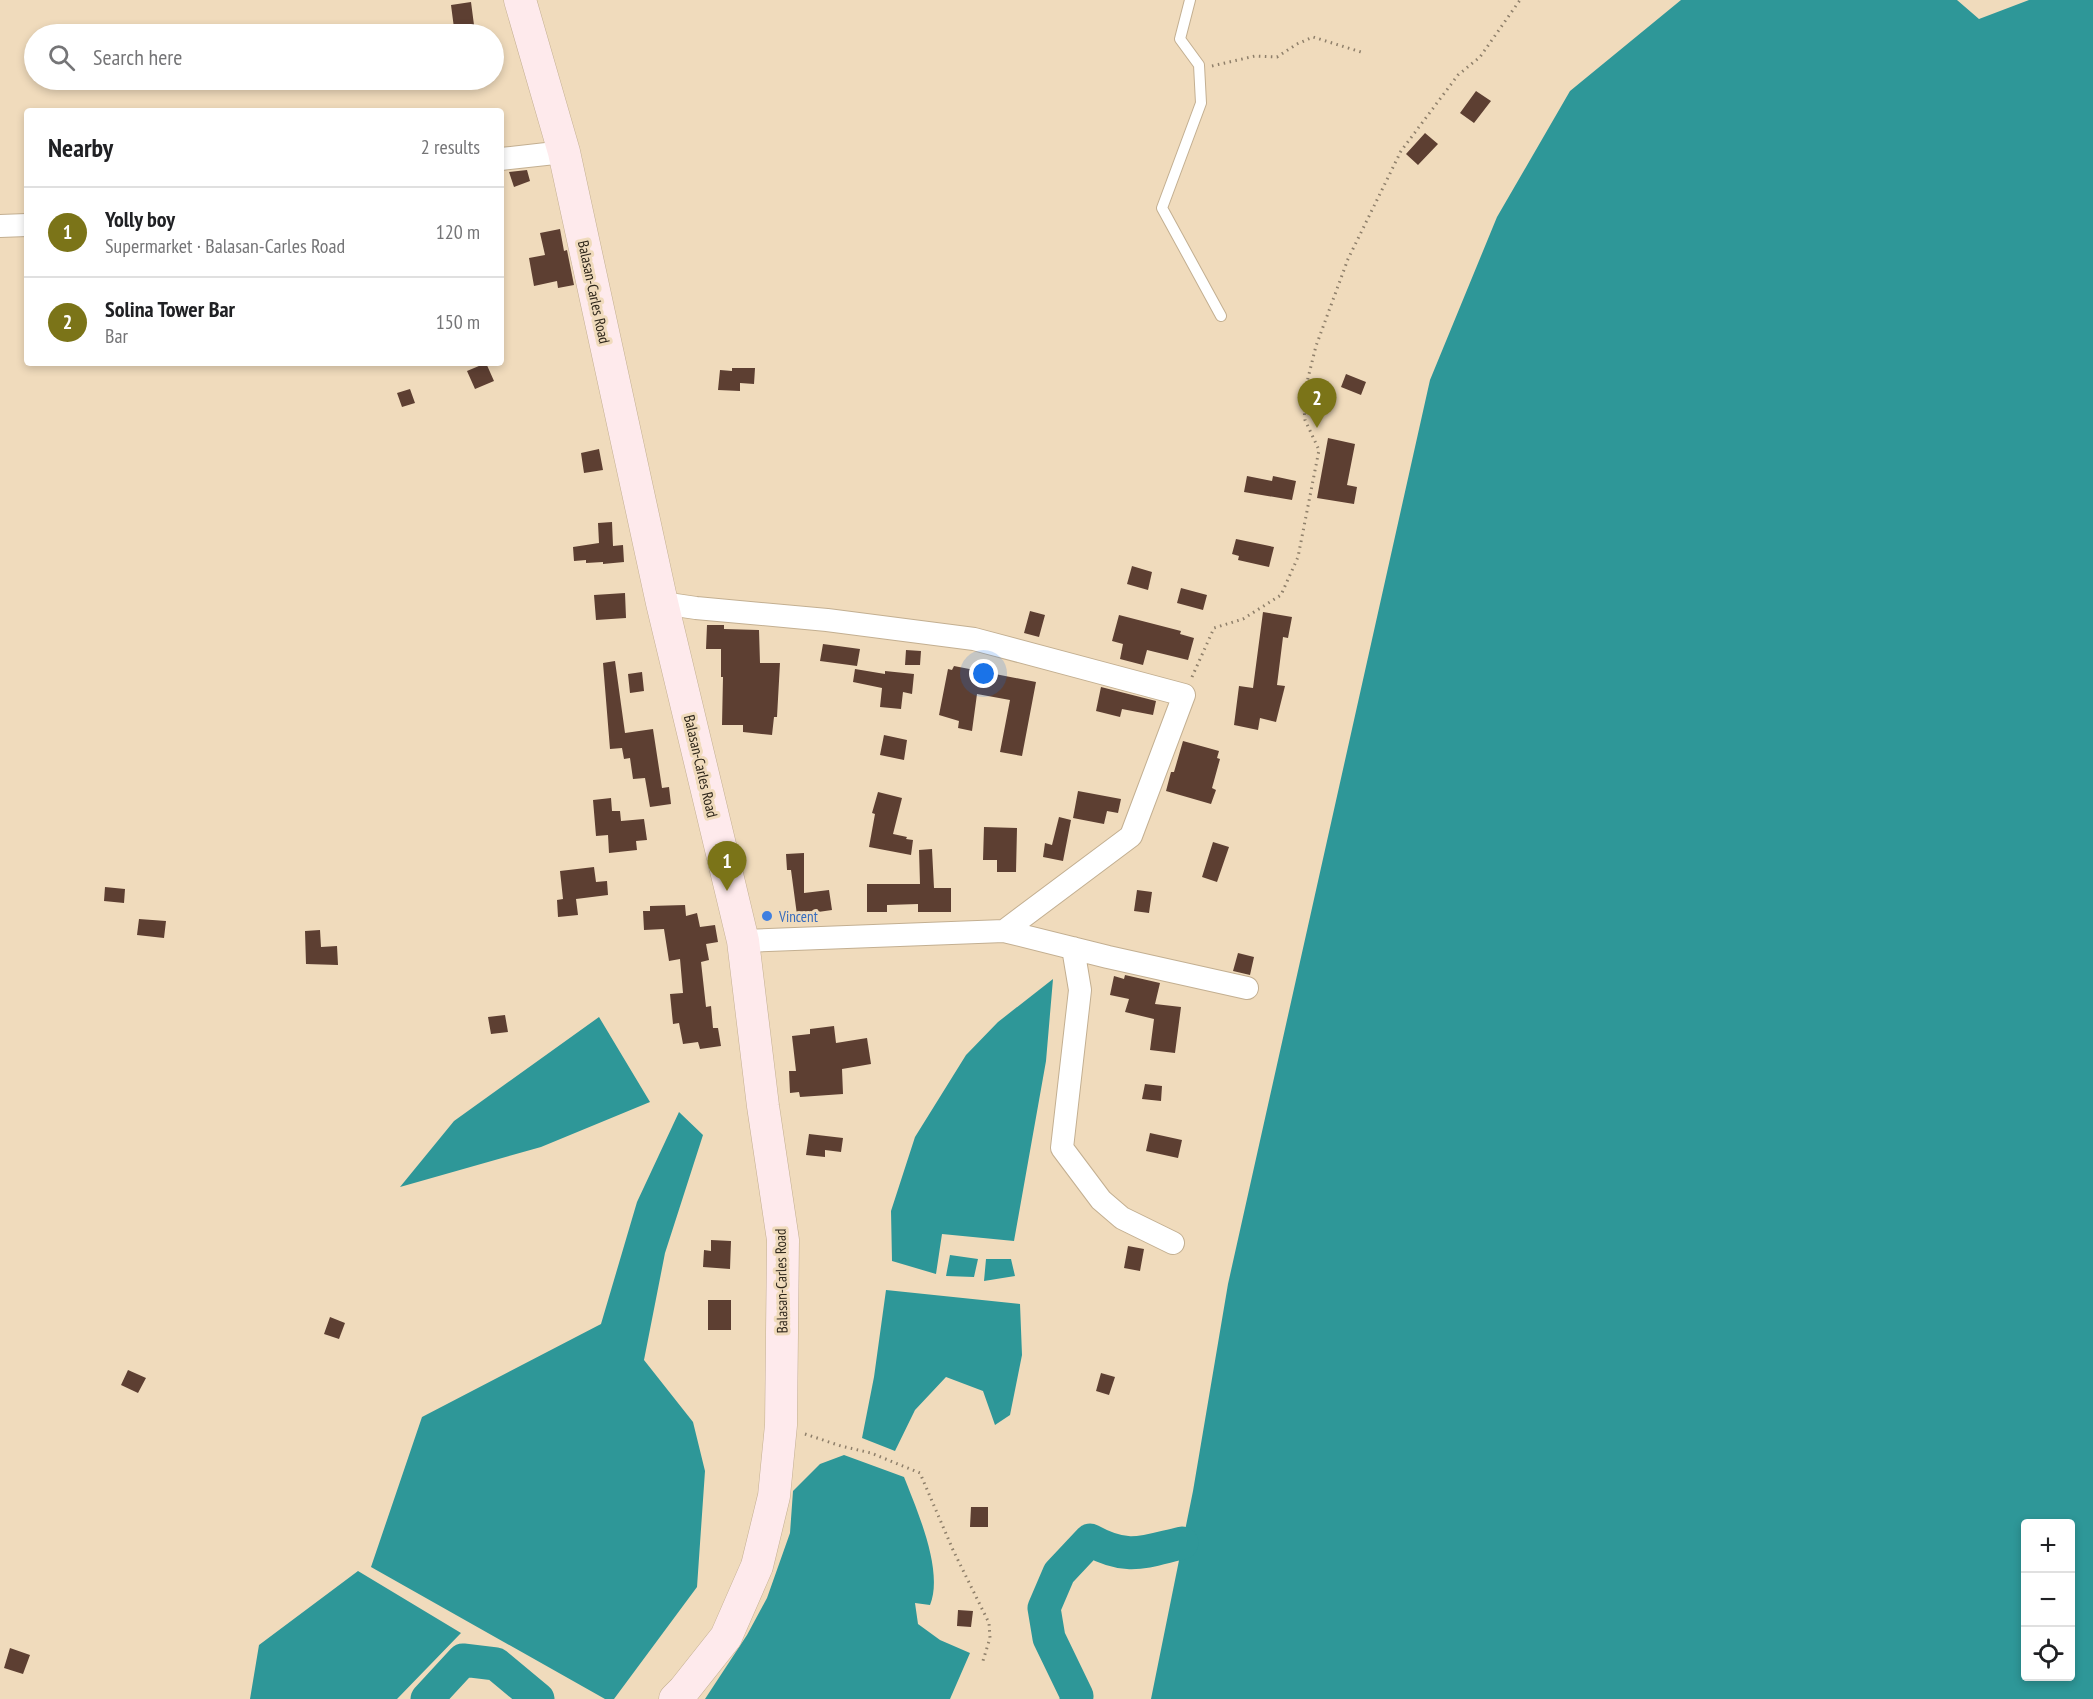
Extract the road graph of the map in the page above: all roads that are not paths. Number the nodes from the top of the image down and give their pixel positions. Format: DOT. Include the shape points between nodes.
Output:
graph roads {
  1 [pos="520,0"];
  2 [pos="1190,0"];
  3 [pos="564,152"];
  4 [pos="504,159"];
  5 [pos="24,225"];
  6 [pos="0,226"];
  7 [pos="1221,316"];
  8 [pos="662,603"];
  9 [pos="1004,931"];
  10 [pos="743,942"];
  11 [pos="1073,948"];
  12 [pos="1247,988"];
  13 [pos="1173,1243"];
  14 [pos="675,1699"];
  1 -- 3 [label="main road, Balasan-Carles Road"];
  2 -- 7 [label="lane" via="1180,39 1200,65 1201,103 1162,208"];
  3 -- 4 [label="street"];
  3 -- 8 [label="main road, Balasan-Carles Road"];
  5 -- 6 [label="street"];
  8 -- 9 [label="street" via="974,639 1184,695 1131,836"];
  8 -- 10 [label="main road, Balasan-Carles Road"];
  9 -- 10 [label="street"];
  9 -- 11 [label="street"];
  10 -- 14 [label="main road, Balasan-Carles Road" via="783,1240 781,1425 774,1496 757,1566 726,1637"];
  11 -- 12 [label="street"];
  11 -- 13 [label="street" via="1080,990 1062,1148 1101,1200 1122,1218"];
}
